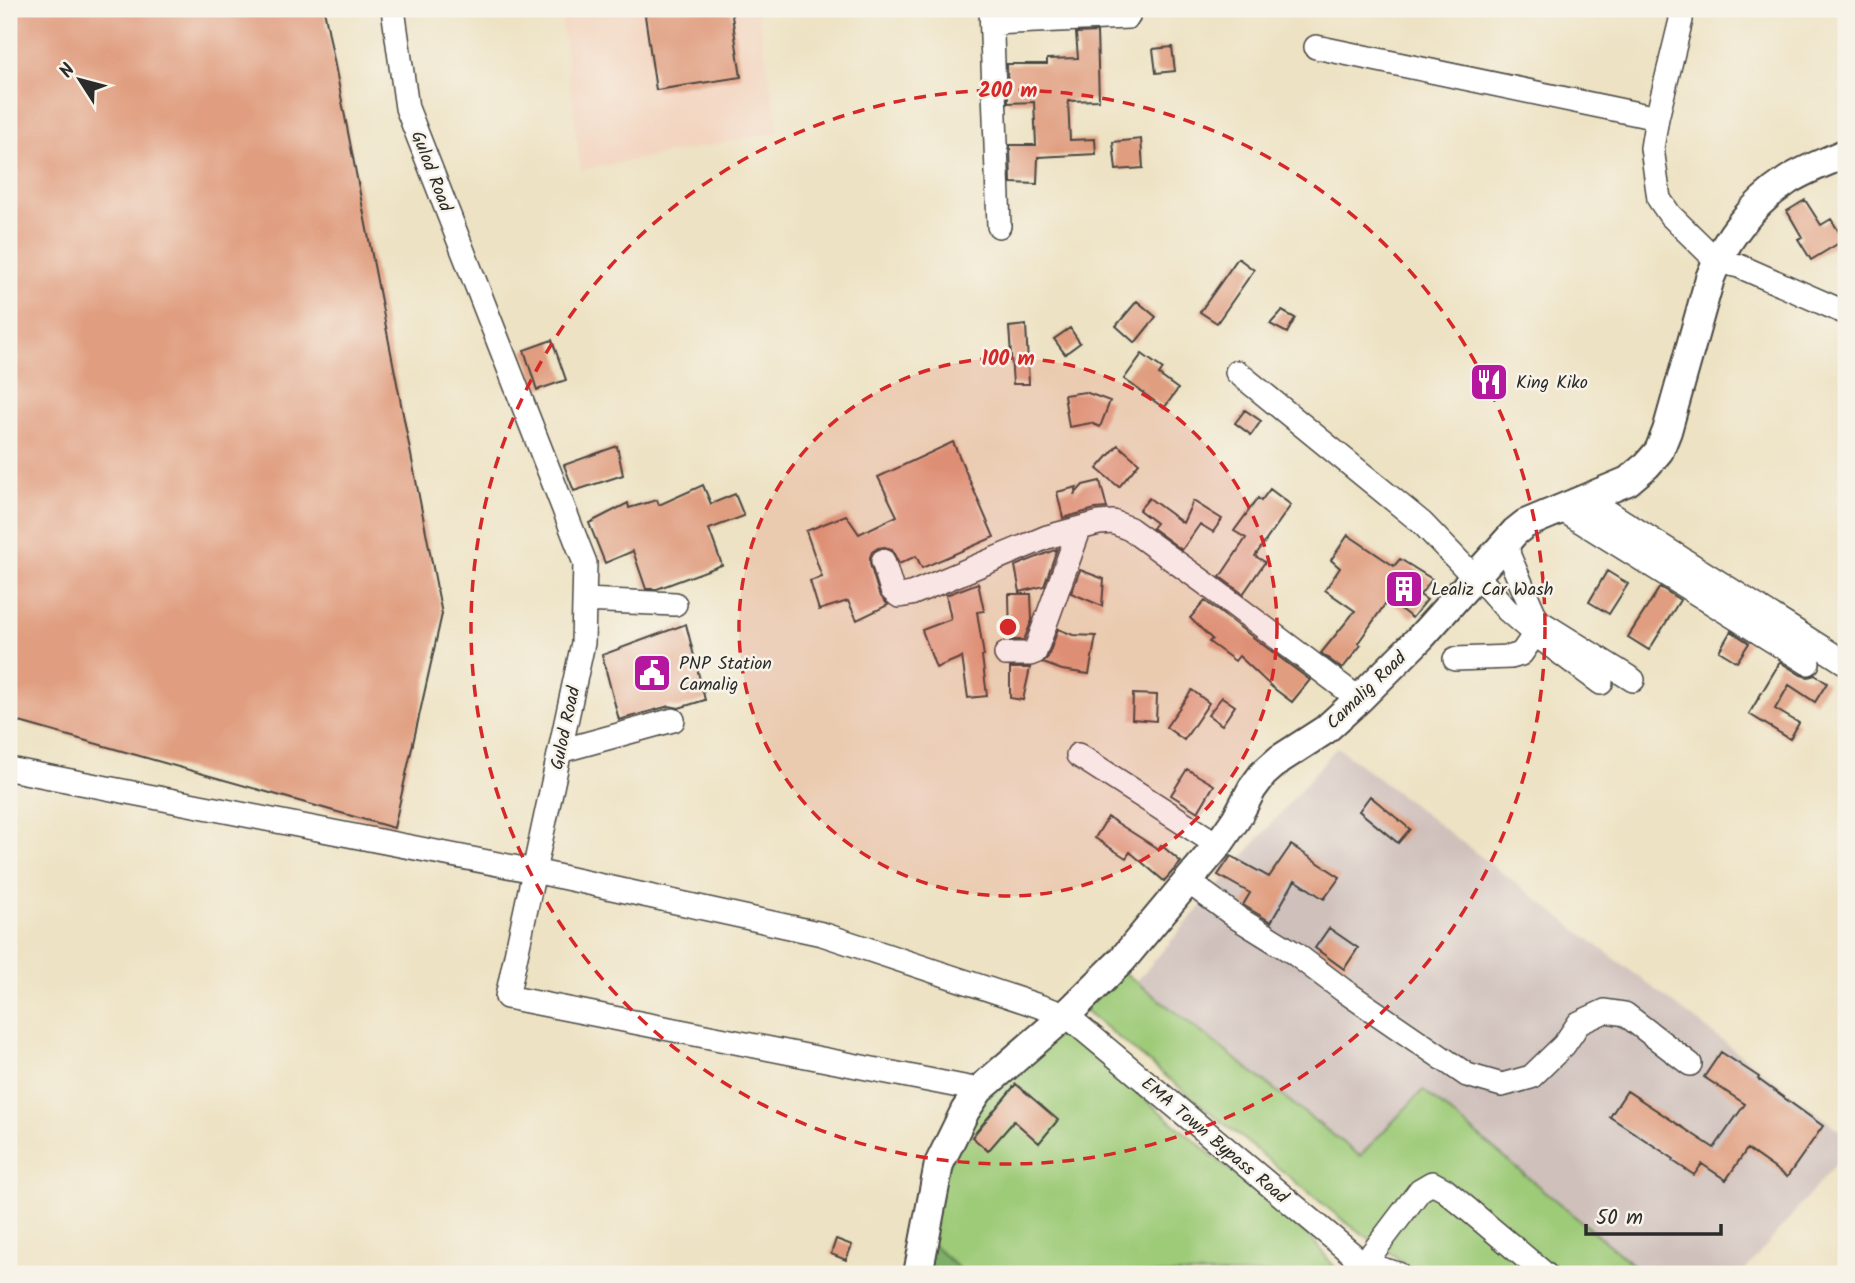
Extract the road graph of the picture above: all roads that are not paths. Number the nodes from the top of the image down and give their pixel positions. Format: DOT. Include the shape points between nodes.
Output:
graph roads {
  1 [pos="393,9"];
  2 [pos="1680,9"];
  3 [pos="992,16"];
  4 [pos="1128,17"];
  5 [pos="1317,47"];
  6 [pos="1657,118"];
  7 [pos="1846,153"];
  8 [pos="999,226"];
  9 [pos="1717,261"];
  10 [pos="1846,313"];
  11 [pos="1237,372"];
  12 [pos="1574,504"];
  13 [pos="1079,530"];
  14 [pos="1507,540"];
  15 [pos="883,561"];
  16 [pos="1474,577"];
  17 [pos="584,600"];
  18 [pos="675,604"];
  19 [pos="1535,634"];
  20 [pos="1006,654"];
  21 [pos="1455,659"];
  22 [pos="1808,663"];
  23 [pos="1846,663"];
  24 [pos="1633,680"];
  25 [pos="1601,683"];
  26 [pos="1359,699"];
  27 [pos="673,720"];
  28 [pos="560,751"];
  29 [pos="1078,755"];
  30 [pos="9,769"];
  31 [pos="1218,845"];
  32 [pos="534,871"];
  33 [pos="1189,882"];
  34 [pos="1066,1015"];
  35 [pos="1690,1064"];
  36 [pos="979,1090"];
  37 [pos="1366,1269"];
  38 [pos="918,1274"];
  39 [pos="1398,1274"];
  40 [pos="1545,1274"];
  1 -- 17 [label="street, Gulod Road" via="407,108 584,563"];
  2 -- 6 [label="street"];
  3 -- 4 [label="street"];
  3 -- 8 [label="street"];
  5 -- 6 [label="street"];
  6 -- 9 [label="street" via="1652,148 1659,198"];
  7 -- 9 [label="main road, Camalig Road" via="1788,180 1768,196 1749,212"];
  9 -- 10 [label="street" via="1739,266"];
  9 -- 12 [label="main road, Camalig Road" via="1659,451 1628,481"];
  11 -- 16 [label="street" via="1422,523"];
  12 -- 14 [label="main road, Camalig Road" via="1525,524"];
  12 -- 22 [label="street"];
  12 -- 23 [label="street"];
  13 -- 15 [label="street" via="1047,537 899,596 892,590"];
  13 -- 20 [label="street" via="1035,652"];
  13 -- 26 [label="street" via="1113,522 1130,529"];
  14 -- 16 [label="main road, Camalig Road"];
  14 -- 24 [label="street" via="1509,556 1537,620"];
  16 -- 19 [label="street"];
  16 -- 26 [label="main road, Camalig Road"];
  17 -- 18 [label="street"];
  17 -- 28 [label="street, Gulod Road" via="583,643"];
  19 -- 21 [label="street" via="1521,654"];
  19 -- 25 [label="street"];
  26 -- 31 [label="main road, Camalig Road" via="1263,774"];
  27 -- 28 [label="street"];
  28 -- 32 [label="street, Gulod Road"];
  29 -- 31 [label="street"];
  30 -- 32 [label="street"];
  31 -- 33 [label="main road, Camalig Road"];
  32 -- 34 [label="street" via="821,934"];
  32 -- 36 [label="street, Gulod Road" via="507,997"];
  33 -- 34 [label="main road, Camalig Road" via="1122,960"];
  33 -- 35 [label="street" via="1467,1075 1502,1085 1531,1077 1579,1023 1605,1011 1625,1014"];
  34 -- 36 [label="main road, Camalig Road"];
  34 -- 37 [label="street, EMA Town Bypass Road"];
  36 -- 38 [label="main road, Camalig Road" via="939,1164"];
  37 -- 39 [label="street, EMA Town Bypass Road"];
  37 -- 40 [label="street" via="1420,1190 1432,1182"];
}
